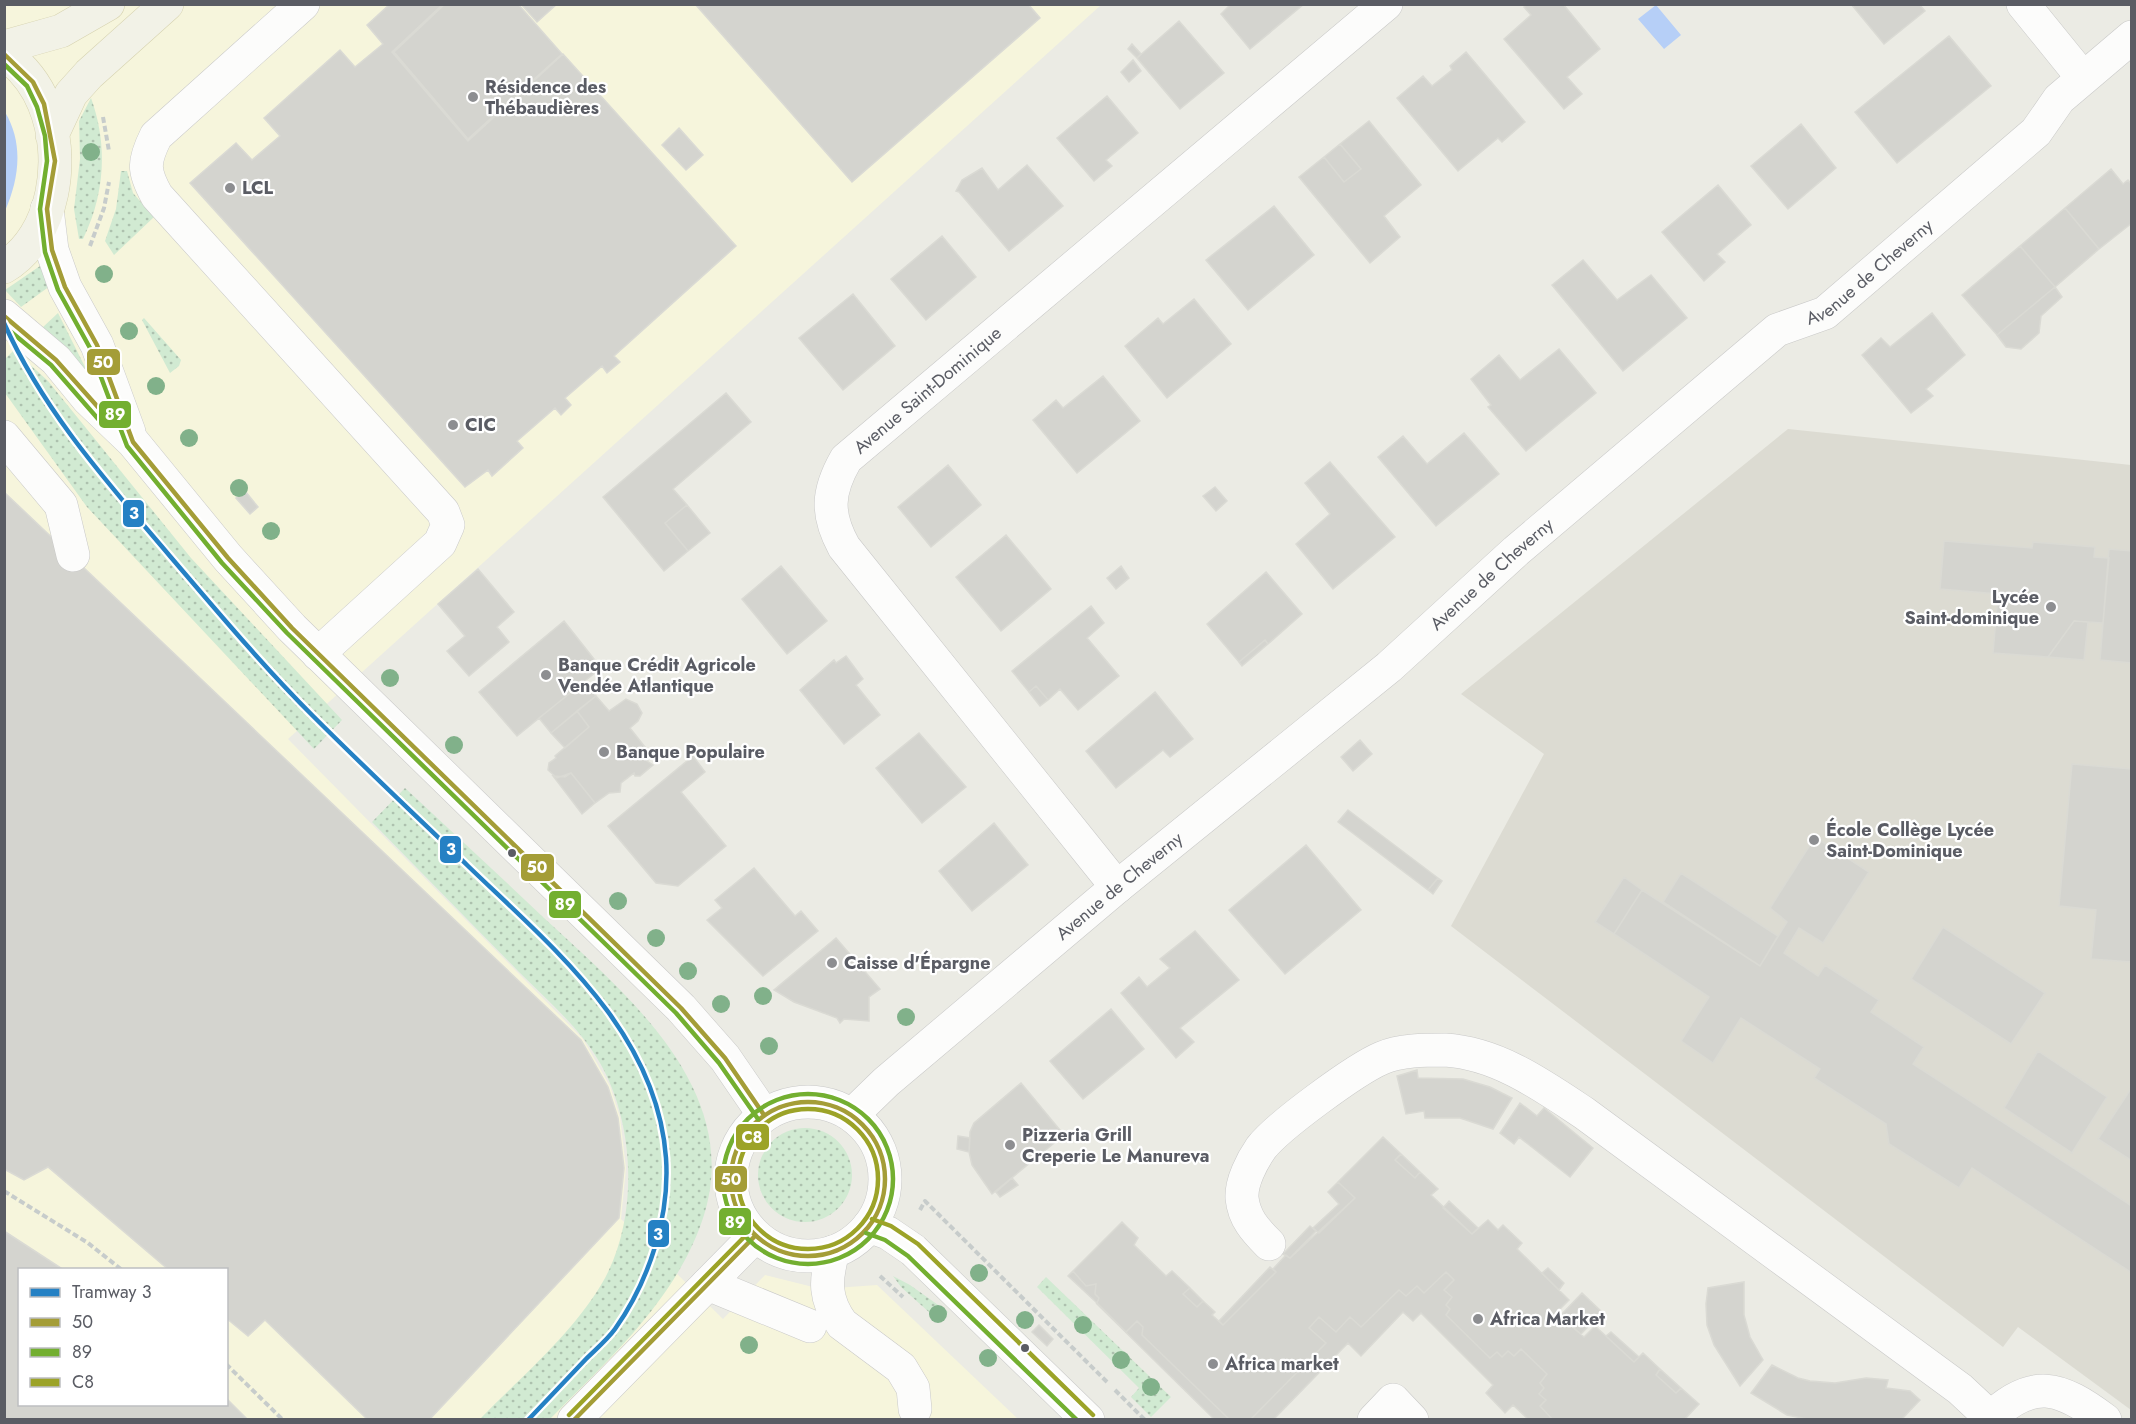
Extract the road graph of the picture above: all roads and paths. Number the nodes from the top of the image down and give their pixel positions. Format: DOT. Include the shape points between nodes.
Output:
graph roads {
  1 [pos="108,4"];
  2 [pos="167,4"];
  3 [pos="303,4"];
  4 [pos="1386,4"];
  5 [pos="2023,4"];
  6 [pos="2132,37"];
  7 [pos="4,47"];
  8 [pos="4,53"];
  9 [pos="2083,78"];
  10 [pos="52,135"];
  11 [pos="47,209"];
  12 [pos="4,267"];
  13 [pos="4,316"];
  14 [pos="4,437"];
  15 [pos="133,442"];
  16 [pos="73,555"];
  17 [pos="318,654"];
  18 [pos="1117,887"];
  19 [pos="764,1115"];
  20 [pos="852,1115"];
  21 [pos="4,1191"];
  22 [pos="925,1201"];
  23 [pos="869,1226"];
  24 [pos="755,1236"];
  25 [pos="1269,1244"];
  26 [pos="832,1252"];
  27 [pos="121,1268"];
  28 [pos="708,1284"];
  29 [pos="810,1326"];
  30 [pos="228,1366"];
  31 [pos="915,1409"];
  32 [pos="1989,1418"];
  33 [pos="283,1419"];
  34 [pos="574,1419"];
  35 [pos="1088,1419"];
  36 [pos="1144,1419"];
  37 [pos="1374,1419"];
  38 [pos="1412,1419"];
  39 [pos="2105,1419"];
  1 -- 7 [label="main road" via="61,31"];
  2 -- 10 [label="main road" via="71,94"];
  3 -- 17 [label="street" via="156,136 147,155 146,176 157,196 443,512 448,525 440,543"];
  4 -- 18 [label="street, Avenue Saint-Dominique" via="846,459 832,488 831,516 844,548"];
  5 -- 9 [label="street"];
  6 -- 9 [label="street, Avenue de Cheverny"];
  8 -- 10 [label="main road" via="33,82"];
  9 -- 18 [label="street, Avenue de Cheverny" via="2059,99 2036,132 1825,313 1777,330 1516,550 1389,667"];
  10 -- 11 [label="main road" via="55,161"];
  11 -- 12 [label="main road" via="27,248"];
  11 -- 15 [label="street" via="52,250 65,287 97,345"];
  13 -- 15 [label="street" via="56,360 88,399"];
  14 -- 16 [label="street" via="61,505"];
  15 -- 17 [label="street" via="228,558"];
  17 -- 19 [label="street" via="681,1008 725,1058"];
  18 -- 20 [label="street, Avenue de Cheverny"];
  19 -- 20 [label="street" via="788,1104 815,1101"];
  19 -- 24 [label="street" via="743,1137 731,1173 732,1196"];
  20 -- 23 [label="street" via="876,1141 883,1158 884,1194"];
  21 -- 27 [label="path"];
  22 -- 36 [label="path"];
  23 -- 26 [label="street" via="859,1237"];
  23 -- 35 [label="street" via="913,1250"];
  24 -- 26 [label="street" via="789,1254 809,1257"];
  24 -- 28 [label="street"];
  25 -- 32 [label="street" via="1249,1224 1242,1197 1247,1173 1262,1147 1277,1133 1325,1095 1382,1058 1411,1051 1446,1050 1472,1055 1518,1071 1584,1113 1960,1389"];
  26 -- 31 [label="street" via="826,1291 835,1314 842,1324 902,1368 913,1388"];
  28 -- 29 [label="street"];
  28 -- 34 [label="street"];
  30 -- 33 [label="path"];
  32 -- 39 [label="street" via="2007,1402 2038,1389 2069,1395"];
  37 -- 38 [label="street" via="1393,1400"];
}
